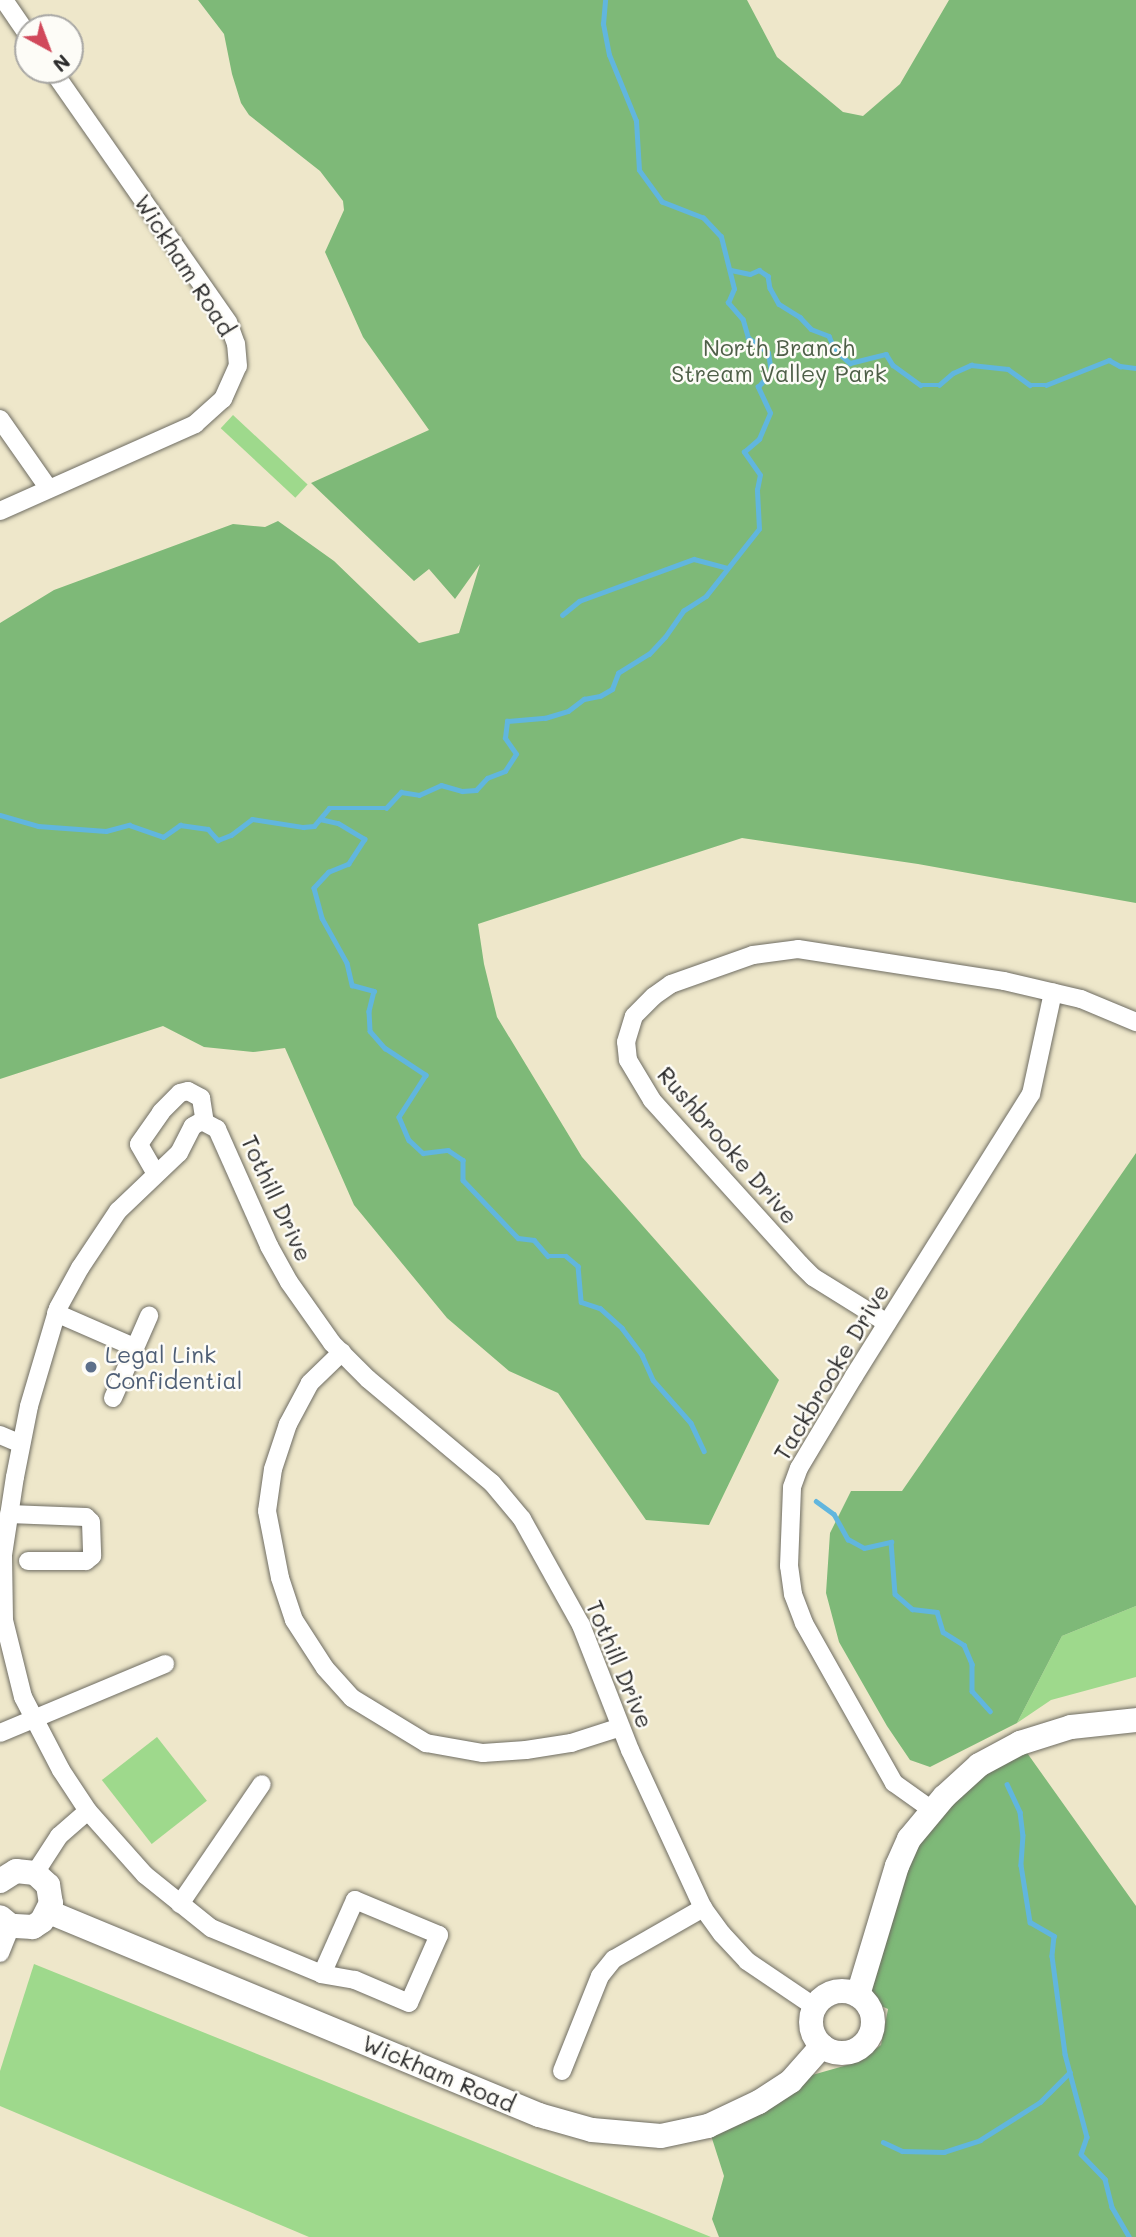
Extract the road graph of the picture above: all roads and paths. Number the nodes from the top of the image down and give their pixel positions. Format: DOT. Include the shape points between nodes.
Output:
graph roads {
  1 [pos="4,0"];
  2 [pos="14,15"];
  3 [pos="62,84"];
  4 [pos="0,419"];
  5 [pos="49,489"];
  6 [pos="0,511"];
  7 [pos="1053,992"];
  8 [pos="1136,1022"];
  9 [pos="205,1122"];
  10 [pos="156,1174"];
  11 [pos="56,1313"];
  12 [pos="149,1316"];
  13 [pos="887,1323"];
  14 [pos="134,1347"];
  15 [pos="342,1352"];
  16 [pos="113,1398"];
  17 [pos="0,1435"];
  18 [pos="22,1444"];
  19 [pos="9,1514"];
  20 [pos="28,1561"];
  21 [pos="2,1588"];
  22 [pos="165,1664"];
  23 [pos="34,1719"];
  24 [pos="1136,1720"];
  25 [pos="621,1727"];
  26 [pos="0,1733"];
  27 [pos="262,1784"];
  28 [pos="932,1810"];
  29 [pos="88,1811"];
  30 [pos="35,1873"];
  31 [pos="0,1881"];
  32 [pos="180,1904"];
  33 [pos="703,1908"];
  34 [pos="49,1912"];
  35 [pos="6,1922"];
  36 [pos="0,1953"];
  37 [pos="322,1974"];
  38 [pos="858,1995"];
  39 [pos="815,2007"];
  40 [pos="822,2046"];
  41 [pos="562,2071"];
  1 -- 2 [label="street"];
  3 -- 5 [label="street, Wickham Road" via="228,322 238,355 229,389 208,416"];
  4 -- 5 [label="street"];
  5 -- 6 [label="street, Wickham Road"];
  7 -- 8 [label="street, Rushbrooke Drive"];
  7 -- 13 [label="street, Tackbrooke Drive" via="1031,1094"];
  7 -- 13 [label="street, Rushbrooke Drive" via="797,948 779,949 671,984 634,1016 626,1042 628,1060 652,1100 813,1277"];
  9 -- 10 [label="street" via="193,1126 179,1153"];
  9 -- 10 [label="street, Tothill Drive" via="201,1098 188,1091 161,1112 139,1144"];
  9 -- 15 [label="street, Tothill Drive" via="217,1129 226,1146 289,1282"];
  10 -- 11 [label="street" via="118,1211"];
  11 -- 14 [label="street"];
  11 -- 18 [label="street"];
  12 -- 14 [label="street"];
  13 -- 28 [label="street, Tackbrooke Drive" via="799,1468 791,1502 789,1566 804,1623 894,1783"];
  14 -- 16 [label="street"];
  15 -- 25 [label="street, Tothill Drive" via="492,1483 522,1519 580,1625"];
  15 -- 25 [label="street" via="310,1383 288,1424 273,1469 267,1511 294,1620 325,1668 352,1698 426,1743 483,1753 526,1750 571,1743"];
  17 -- 18 [label="street"];
  18 -- 19 [label="street"];
  19 -- 20 [label="street" via="86,1517 91,1522 92,1556 86,1561"];
  19 -- 21 [label="street"];
  21 -- 23 [label="street" via="12,1656"];
  22 -- 23 [label="street"];
  23 -- 26 [label="street"];
  23 -- 29 [label="street"];
  24 -- 28 [label="street" via="1071,1727 1020,1743 979,1765"];
  25 -- 33 [label="street, Tothill Drive"];
  27 -- 32 [label="street"];
  28 -- 38 [label="street" via="909,1839 897,1866"];
  29 -- 30 [label="street" via="59,1836"];
  29 -- 32 [label="street" via="145,1875"];
  30 -- 31 [label="street" via="16,1871"];
  30 -- 34 [label="street" via="51,1894"];
  32 -- 37 [label="street" via="211,1928"];
  33 -- 39 [label="street, Tothill Drive" via="747,1961"];
  33 -- 41 [label="street" via="614,1959 600,1976"];
  34 -- 35 [label="street" via="33,1927"];
  34 -- 40 [label="street, Wickham Road" via="539,2115 592,2130 661,2136 708,2126 791,2081"];
  35 -- 36 [label="street"];
  37 -- 37 [label="street" via="355,1899 439,1935 409,2003 355,1980"];
  38 -- 39 [label="street" via="834,1992"];
  38 -- 40 [label="street" via="872,2013 873,2024 864,2044 843,2053"];
  39 -- 40 [label="street" via="811,2028"];
}
